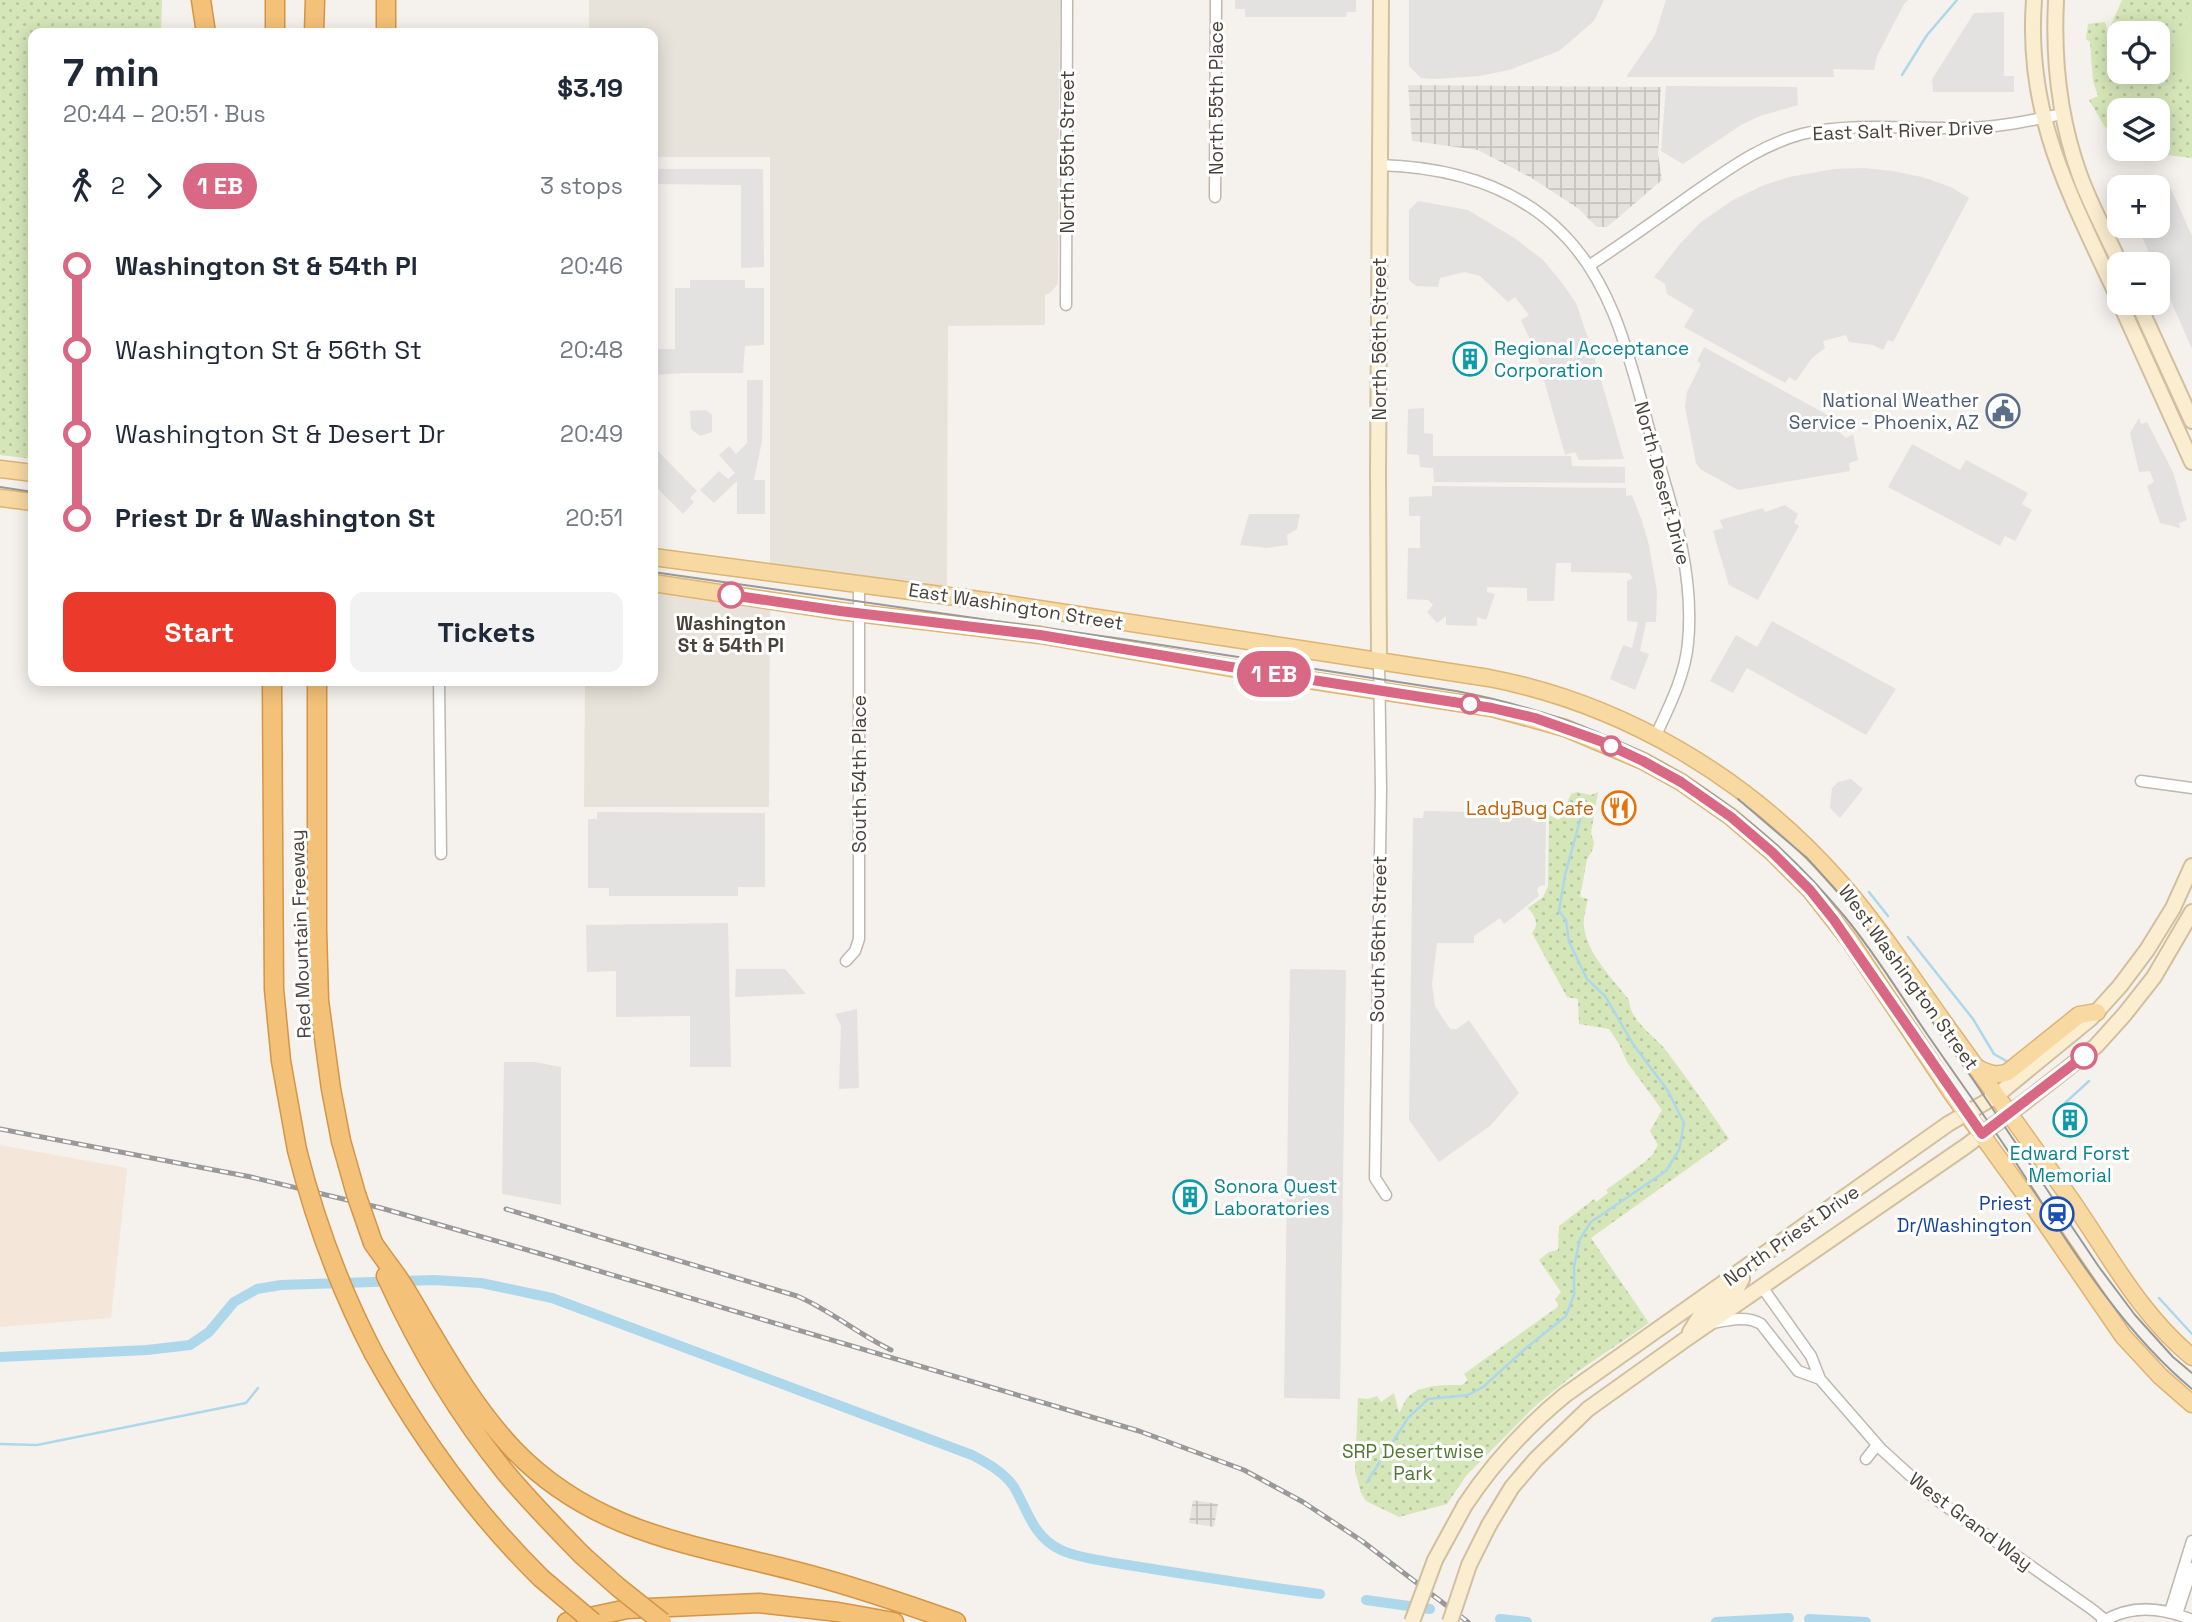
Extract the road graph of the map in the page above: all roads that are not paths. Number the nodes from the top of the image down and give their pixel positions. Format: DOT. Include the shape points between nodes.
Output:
graph roads {
  1 [pos="201,0"];
  2 [pos="275,0"];
  3 [pos="315,0"];
  4 [pos="386,0"];
  5 [pos="1067,0"];
  6 [pos="1216,0"];
  7 [pos="1381,0"];
  8 [pos="2034,0"];
  9 [pos="2056,7"];
  10 [pos="205,28"];
  11 [pos="275,28"];
  12 [pos="314,28"];
  13 [pos="386,28"];
  14 [pos="2062,114"];
  15 [pos="2043,118"];
  16 [pos="1380,165"];
  17 [pos="1215,197"];
  18 [pos="2114,252"];
  19 [pos="1590,265"];
  20 [pos="2107,274"];
  21 [pos="1066,305"];
  22 [pos="2126,315"];
  23 [pos="2143,315"];
  24 [pos="2192,422"];
  25 [pos="2192,462"];
  26 [pos="0,468"];
  27 [pos="28,472"];
  28 [pos="0,498"];
  29 [pos="28,501"];
  30 [pos="658,558"];
  31 [pos="859,583"];
  32 [pos="658,584"];
  33 [pos="859,613"];
  34 [pos="1379,660"];
  35 [pos="1380,685"];
  36 [pos="272,686"];
  37 [pos="319,686"];
  38 [pos="439,686"];
  39 [pos="1655,737"];
  40 [pos="2141,781"];
  41 [pos="2192,788"];
  42 [pos="441,854"];
  43 [pos="2192,866"];
  44 [pos="2192,912"];
  45 [pos="846,961"];
  46 [pos="2097,1012"];
  47 [pos="1975,1067"];
  48 [pos="1996,1096"];
  49 [pos="1966,1113"];
  50 [pos="2010,1114"];
  51 [pos="1982,1134"];
  52 [pos="1386,1195"];
  53 [pos="1739,1272"];
  54 [pos="1762,1287"];
  55 [pos="1708,1324"];
  56 [pos="421,1332"];
  57 [pos="1686,1339"];
  58 [pos="2192,1357"];
  59 [pos="1820,1378"];
  60 [pos="2192,1404"];
  61 [pos="1877,1445"];
  62 [pos="1866,1459"];
  63 [pos="2192,1541"];
  64 [pos="2192,1568"];
  65 [pos="541,1578"];
  66 [pos="701,1605"];
  67 [pos="2174,1613"];
  68 [pos="2192,1620"];
  69 [pos="2104,1621"];
  70 [pos="567,1622"];
  71 [pos="579,1622"];
  72 [pos="593,1622"];
  73 [pos="662,1622"];
  74 [pos="817,1622"];
  75 [pos="894,1622"];
  76 [pos="956,1622"];
  77 [pos="1412,1622"];
  78 [pos="1450,1622"];
  1 -- 10 [label="highway"];
  2 -- 11 [label="highway"];
  3 -- 12 [label="highway"];
  4 -- 13 [label="highway"];
  5 -- 21 [label="street, North 55th Street"];
  6 -- 17 [label="street, North 55th Place"];
  7 -- 16 [label="main road, North 56th Street"];
  8 -- 15 [label="main road"];
  9 -- 14 [label="main road"];
  14 -- 15 [label="street, East Salt River Drive"];
  14 -- 18 [label="main road" via="2080,177"];
  15 -- 19 [label="street, East Salt River Drive" via="1982,128 1855,128 1801,135 1737,163"];
  15 -- 20 [label="main road" via="2066,188"];
  16 -- 19 [label="street, North Desert Drive" via="1432,168 1513,197 1555,226"];
  16 -- 34 [label="main road, North 56th Street"];
  19 -- 39 [label="street, North Desert Drive" via="1623,339 1688,573 1684,668"];
  22 -- 25 [label="main road"];
  23 -- 24 [label="main road"];
  26 -- 27 [label="main road"];
  28 -- 29 [label="main road"];
  30 -- 31 [label="main road, East Washington Street"];
  31 -- 33 [label="street, South 54th Place"];
  31 -- 34 [label="main road, East Washington Street"];
  32 -- 33 [label="main road, East Washington Street"];
  33 -- 35 [label="main road, East Washington Street"];
  33 -- 45 [label="street, South 54th Place" via="859,939"];
  34 -- 35 [label="street, North 56th Street"];
  34 -- 39 [label="main road, West Washington Street" via="1525,685 1607,713"];
  35 -- 49 [label="main road, West Washington Street" via="1565,728 1643,761 1719,808 1810,890"];
  35 -- 52 [label="street, South 56th Street" via="1375,1178"];
  36 -- 65 [label="highway, Red Mountain Freeway, bridge" via="274,989 281,1061 311,1203 349,1304 410,1417 486,1520"];
  37 -- 56 [label="highway, Red Mountain Freeway, bridge" via="317,930 331,1089 347,1162 373,1243 390,1284"];
  38 -- 42 [label="street"];
  39 -- 47 [label="main road, West Washington Street" via="1737,788 1816,857 1873,923"];
  40 -- 41 [label="street"];
  43 -- 46 [label="main road, North Priest Drive" via="2147,950"];
  44 -- 50 [label="main road, North Priest Drive" via="2154,977 2107,1036"];
  46 -- 47 [label="main road" via="2079,1015 2008,1072 1991,1075"];
  46 -- 48 [label="main road, North Priest Drive"];
  47 -- 48 [label="main road, West Washington Street"];
  48 -- 49 [label="main road, North Priest Drive"];
  48 -- 50 [label="main road, West Washington Street"];
  49 -- 51 [label="main road, West Washington Street"];
  49 -- 53 [label="main road, North Priest Drive"];
  50 -- 51 [label="main road, North Priest Drive"];
  50 -- 58 [label="main road, West Washington Street" via="2132,1292"];
  51 -- 54 [label="main road, North Priest Drive"];
  51 -- 60 [label="main road, West Washington Street" via="2123,1336"];
  53 -- 57 [label="main road" via="1741,1284 1735,1292 1700,1316"];
  53 -- 77 [label="main road, North Priest Drive, bridge" via="1578,1385 1526,1430 1465,1505 1435,1560"];
  54 -- 55 [label="main road, North Priest Drive"];
  54 -- 59 [label="street, West Grand Way" via="1811,1356"];
  55 -- 57 [label="main road, North Priest Drive"];
  55 -- 59 [label="street, West Grand Way" via="1755,1321 1798,1371"];
  56 -- 73 [label="highway, Red Mountain Freeway, bridge" via="449,1394 495,1459 583,1555"];
  56 -- 76 [label="highway" via="503,1438 541,1475 595,1511 658,1537 878,1594"];
  57 -- 78 [label="main road, North Priest Drive, bridge" via="1588,1409 1512,1487 1469,1564"];
  59 -- 61 [label="street, West Grand Way"];
  61 -- 62 [label="street"];
  61 -- 69 [label="street, West Grand Way" via="1937,1500"];
  63 -- 67 [label="street"];
  64 -- 67 [label="street"];
  65 -- 71 [label="highway, bridge"];
  65 -- 72 [label="highway, Red Mountain Freeway, bridge"];
  66 -- 70 [label="highway" via="627,1609"];
  66 -- 74 [label="highway"];
  66 -- 75 [label="highway" via="759,1603"];
  67 -- 68 [label="street"];
  67 -- 69 [label="street" via="2135,1609"];
}
